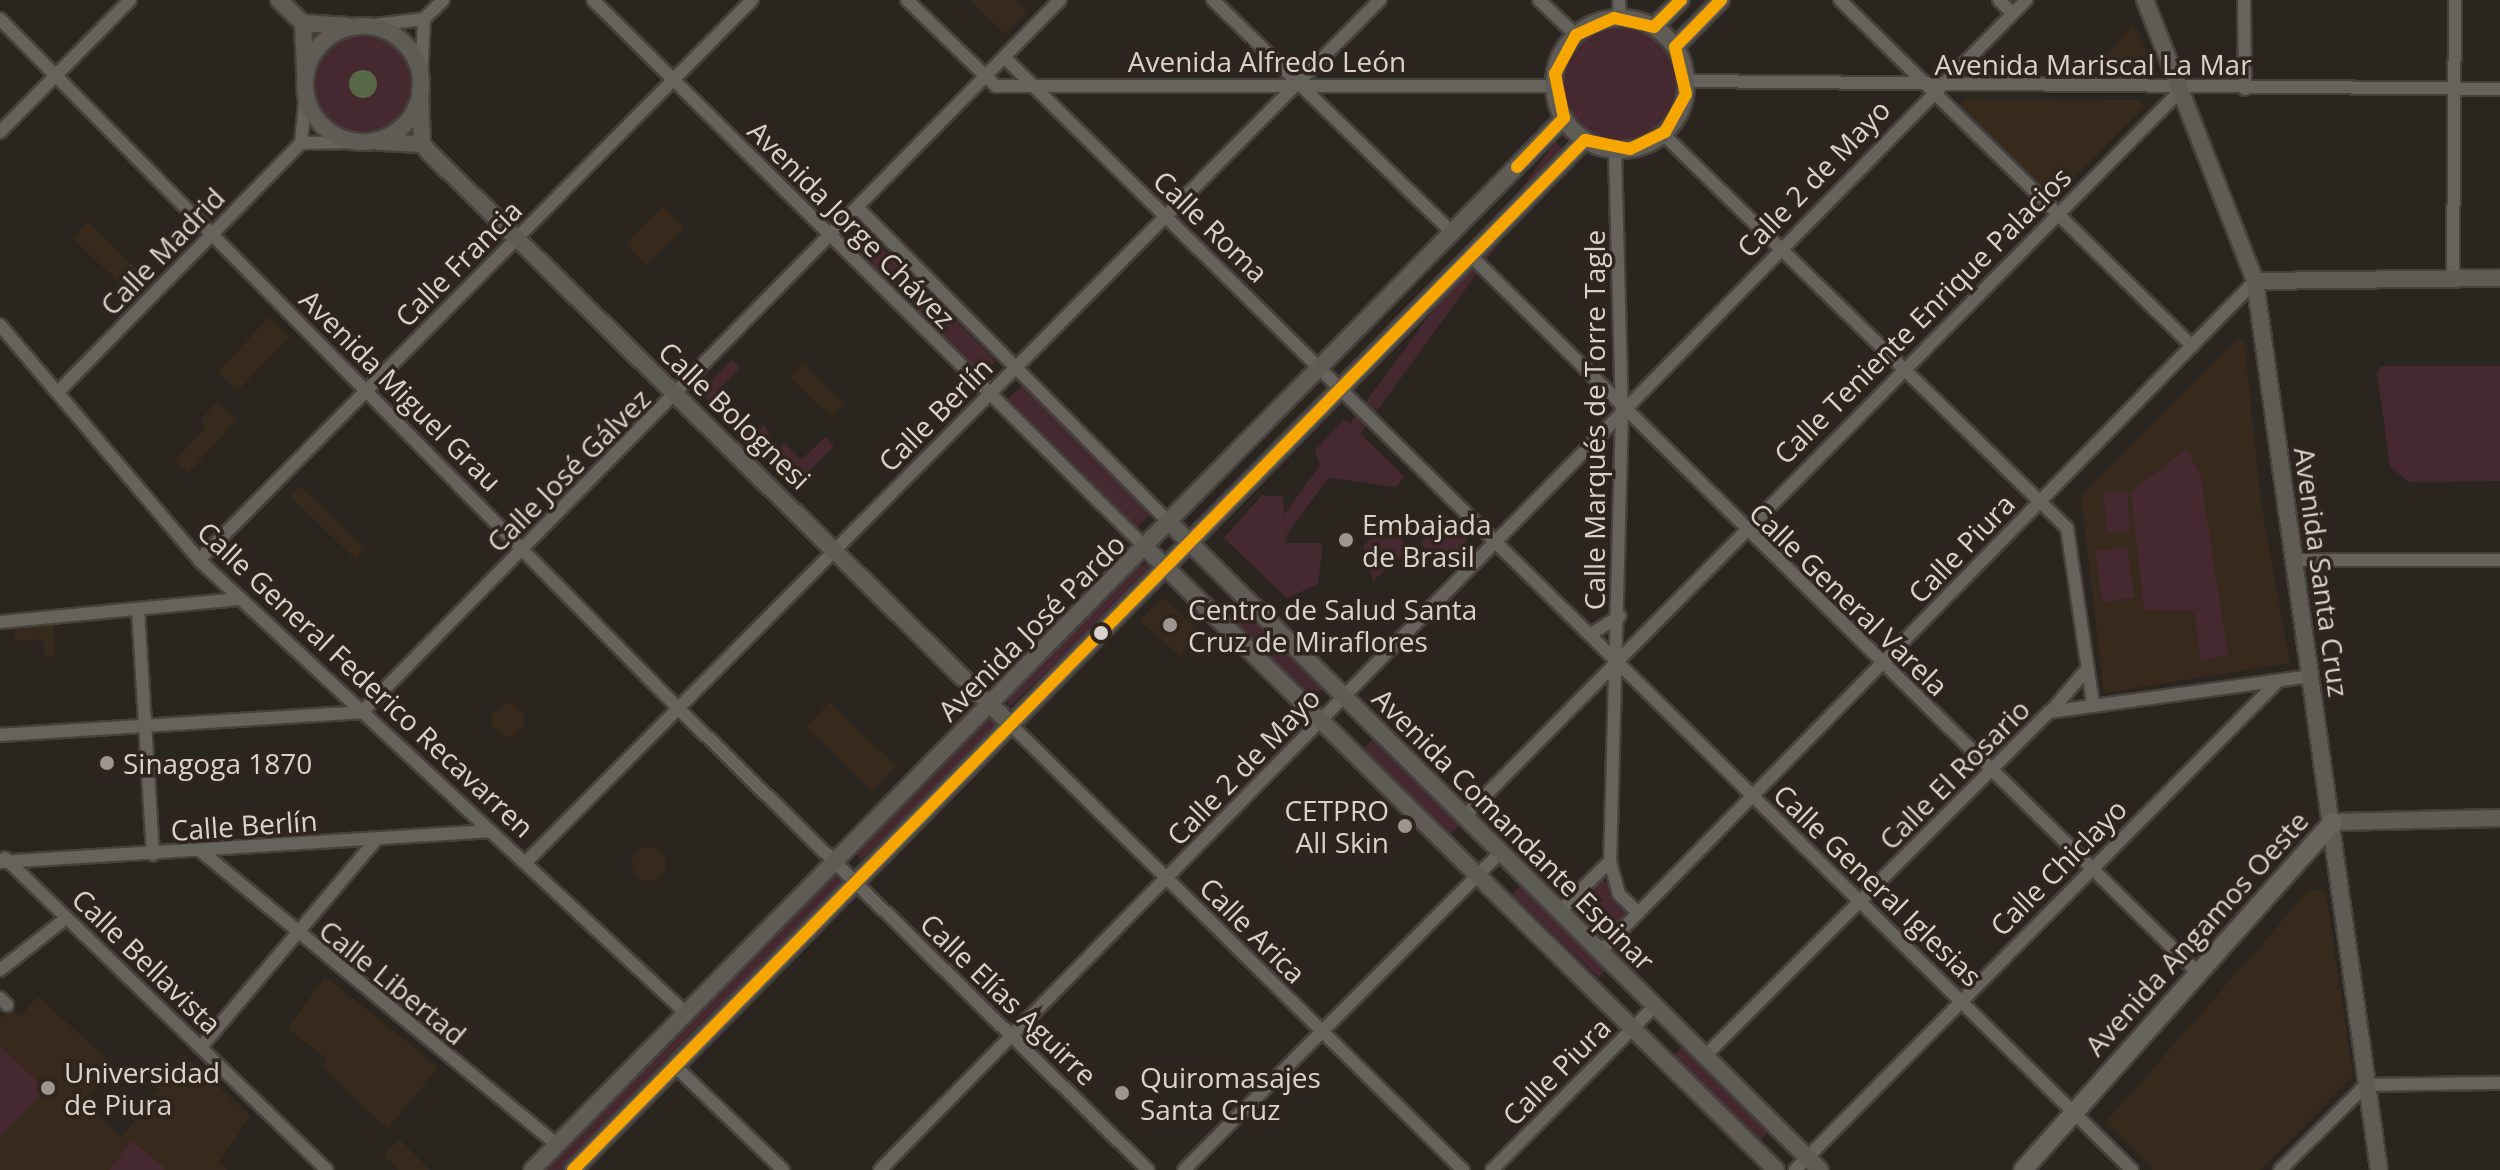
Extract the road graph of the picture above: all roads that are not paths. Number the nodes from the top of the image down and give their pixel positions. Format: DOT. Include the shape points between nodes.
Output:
graph roads {
  1 [pos="130,0"];
  2 [pos="279,0"];
  3 [pos="443,0"];
  4 [pos="593,0"];
  5 [pos="752,0"];
  6 [pos="907,0"];
  7 [pos="1060,0"];
  8 [pos="1213,0"];
  9 [pos="1380,0"];
  10 [pos="1539,0"];
  11 [pos="1619,0"];
  12 [pos="1681,0"];
  13 [pos="1721,0"];
  14 [pos="1840,0"];
  15 [pos="1999,0"];
  16 [pos="2026,0"];
  17 [pos="2145,0"];
  18 [pos="2244,0"];
  19 [pos="2455,0"];
  20 [pos="2012,13"];
  21 [pos="1620,18"];
  22 [pos="0,19"];
  23 [pos="424,19"];
  24 [pos="303,23"];
  25 [pos="362,26"];
  26 [pos="1654,27"];
  27 [pos="1576,35"];
  28 [pos="1675,47"];
  29 [pos="1004,57"];
  30 [pos="985,76"];
  31 [pos="55,77"];
  32 [pos="674,79"];
  33 [pos="1686,81"];
  34 [pos="1298,83"];
  35 [pos="420,85"];
  36 [pos="1033,85"];
  37 [pos="1050,85"];
  38 [pos="1554,86"];
  39 [pos="306,88"];
  40 [pos="1934,88"];
  41 [pos="2454,88"];
  42 [pos="2245,89"];
  43 [pos="2500,89"];
  44 [pos="2181,90"];
  45 [pos="1046,99"];
  46 [pos="1564,118"];
  47 [pos="0,132"];
  48 [pos="1663,134"];
  49 [pos="1585,140"];
  50 [pos="364,141"];
  51 [pos="301,143"];
  52 [pos="422,144"];
  53 [pos="1615,150"];
  54 [pos="859,209"];
  55 [pos="2053,215"];
  56 [pos="1166,216"];
  57 [pos="1453,233"];
  58 [pos="211,234"];
  59 [pos="518,237"];
  60 [pos="830,238"];
  61 [pos="1780,247"];
  62 [pos="1471,256"];
  63 [pos="2500,278"];
  64 [pos="2453,279"];
  65 [pos="2255,281"];
  66 [pos="0,325"];
  67 [pos="2192,346"];
  68 [pos="1016,367"];
  69 [pos="1904,367"];
  70 [pos="1322,368"];
  71 [pos="1621,386"];
  72 [pos="1342,387"];
  73 [pos="365,391"];
  74 [pos="58,392"];
  75 [pos="1639,392"];
  76 [pos="676,395"];
  77 [pos="988,395"];
  78 [pos="1622,409"];
  79 [pos="2041,500"];
  80 [pos="1171,524"];
  81 [pos="1745,530"];
  82 [pos="1496,541"];
  83 [pos="1188,542"];
  84 [pos="525,547"];
  85 [pos="1146,548"];
  86 [pos="835,549"];
  87 [pos="199,560"];
  88 [pos="2294,560"];
  89 [pos="2500,560"];
  90 [pos="1165,566"];
  91 [pos="241,599"];
  92 [pos="138,609"];
  93 [pos="1620,616"];
  94 [pos="0,622"];
  95 [pos="1591,634"];
  96 [pos="1617,660"];
  97 [pos="1882,664"];
  98 [pos="2088,668"];
  99 [pos="2312,676"];
  100 [pos="1601,678"];
  101 [pos="2278,681"];
  102 [pos="2254,684"];
  103 [pos="1617,690"];
  104 [pos="1344,697"];
  105 [pos="2257,702"];
  106 [pos="2093,704"];
  107 [pos="991,705"];
  108 [pos="678,708"];
  109 [pos="362,712"];
  110 [pos="2049,712"];
  111 [pos="1320,721"];
  112 [pos="1010,724"];
  113 [pos="145,725"];
  114 [pos="0,735"];
  115 [pos="1990,770"];
  116 [pos="1752,796"];
  117 [pos="1465,816"];
  118 [pos="2500,818"];
  119 [pos="2333,822"];
  120 [pos="490,831"];
  121 [pos="375,841"];
  122 [pos="202,852"];
  123 [pos="1501,852"];
  124 [pos="153,855"];
  125 [pos="3,859"];
  126 [pos="1610,861"];
  127 [pos="836,862"];
  128 [pos="525,863"];
  129 [pos="2091,868"];
  130 [pos="1477,876"];
  131 [pos="1167,878"];
  132 [pos="855,882"];
  133 [pos="1860,902"];
  134 [pos="1560,911"];
  135 [pos="1638,913"];
  136 [pos="60,923"];
  137 [pos="297,935"];
  138 [pos="1601,951"];
  139 [pos="0,970"];
  140 [pos="2198,973"];
  141 [pos="1961,999"];
  142 [pos="1655,1006"];
  143 [pos="687,1014"];
  144 [pos="1632,1028"];
  145 [pos="1323,1032"];
  146 [pos="1012,1036"];
  147 [pos="201,1047"];
  148 [pos="1705,1056"];
  149 [pos="675,1066"];
  150 [pos="2500,1083"];
  151 [pos="2366,1085"];
  152 [pos="2073,1113"];
  153 [pos="557,1145"];
  154 [pos="1808,1158"];
  155 [pos="327,1170"];
  156 [pos="532,1170"];
  157 [pos="573,1170"];
  158 [pos="783,1170"];
  159 [pos="880,1170"];
  160 [pos="1148,1170"];
  161 [pos="1184,1170"];
  162 [pos="1463,1170"];
  163 [pos="1492,1170"];
  164 [pos="1776,1170"];
  165 [pos="1795,1170"];
  166 [pos="1820,1170"];
  167 [pos="2023,1170"];
  168 [pos="2132,1170"];
  169 [pos="2280,1170"];
  170 [pos="2379,1170"];
  1 -- 31 [label="street"];
  2 -- 24 [label="main road"];
  3 -- 23 [label="street"];
  4 -- 32 [label="street, Avenida Jorge Chávez"];
  5 -- 32 [label="street, Calle Francia"];
  6 -- 30 [label="street"];
  7 -- 29 [label="street, Calle José Gálvez"];
  8 -- 34 [label="street"];
  9 -- 34 [label="street, Calle Berlín"];
  10 -- 27 [label="street"];
  11 -- 21 [label="street"];
  12 -- 26 [label="main road"];
  13 -- 28 [label="main road"];
  14 -- 40 [label="street"];
  15 -- 20 [label="street"];
  16 -- 20 [label="street, Calle 2 de Mayo"];
  17 -- 44 [label="main road, Avenida Santa Cruz"];
  18 -- 42 [label="street"];
  19 -- 41 [label="street"];
  20 -- 40 [label="street, Calle 2 de Mayo"];
  21 -- 26 [label="main road"];
  21 -- 27 [label="main road"];
  22 -- 31 [label="street, Avenida Miguel Grau"];
  23 -- 25 [label="street"];
  23 -- 35 [label="street"];
  24 -- 25 [label="main road"];
  24 -- 39 [label="main road"];
  25 -- 35 [label="main road" via="404,43"];
  25 -- 39 [label="main road" via="322,43"];
  26 -- 28 [label="main road"];
  27 -- 38 [label="main road" via="1560,57"];
  28 -- 33 [label="main road"];
  29 -- 30 [label="street, Calle José Gálvez"];
  29 -- 36 [label="street, Calle Roma"];
  30 -- 36 [label="street, Avenida Alfredo León" via="996,86"];
  30 -- 54 [label="street, Calle José Gálvez"];
  31 -- 47 [label="street"];
  31 -- 58 [label="street, Avenida Miguel Grau"];
  32 -- 59 [label="street, Calle Francia"];
  32 -- 60 [label="street, Avenida Jorge Chávez"];
  33 -- 40 [label="street, Avenida Mariscal La Mar"];
  33 -- 48 [label="main road" via="1680,112"];
  34 -- 37 [label="street, Avenida Alfredo León"];
  34 -- 38 [label="street, Avenida Alfredo León"];
  34 -- 56 [label="street, Calle Berlín"];
  34 -- 57 [label="street"];
  35 -- 50 [label="main road" via="404,125"];
  35 -- 52 [label="main road"];
  36 -- 37 [label="street, Avenida Alfredo León"];
  36 -- 45 [label="street, Calle Roma"];
  37 -- 45 [label="street"];
  38 -- 46 [label="main road"];
  39 -- 50 [label="main road" via="322,124"];
  39 -- 51 [label="street"];
  40 -- 44 [label="street, Avenida Mariscal La Mar"];
  40 -- 55 [label="street"];
  40 -- 61 [label="street, Calle 2 de Mayo"];
  41 -- 42 [label="street, Avenida Mariscal La Mar"];
  41 -- 43 [label="street, Avenida Mariscal La Mar"];
  41 -- 64 [label="street"];
  42 -- 44 [label="street, Avenida Mariscal La Mar"];
  44 -- 55 [label="street, Calle Teniente Enrique Palacios"];
  44 -- 65 [label="main road, Avenida Santa Cruz"];
  45 -- 56 [label="street, Calle Roma"];
  46 -- 49 [label="main road"];
  46 -- 57 [label="main road, Avenida José Pardo"];
  48 -- 53 [label="main road"];
  48 -- 61 [label="street"];
  49 -- 53 [label="main road"];
  49 -- 62 [label="main road, Avenida José Pardo"];
  50 -- 51 [label="street"];
  50 -- 52 [label="main road"];
  51 -- 58 [label="street, Calle Madrid"];
  52 -- 59 [label="main road, Calle Bolognesi"];
  53 -- 71 [label="street, Calle Marqués de Torre Tagle"];
  54 -- 60 [label="street, Calle José Gálvez"];
  54 -- 68 [label="street, Avenida Jorge Chávez"];
  55 -- 67 [label="street"];
  55 -- 69 [label="street, Calle Teniente Enrique Palacios"];
  56 -- 68 [label="street, Calle Berlín"];
  56 -- 70 [label="street, Calle Roma"];
  57 -- 70 [label="main road, Avenida José Pardo"];
  58 -- 73 [label="street, Avenida Miguel Grau"];
  58 -- 74 [label="street, Calle Madrid"];
  59 -- 73 [label="street, Calle Francia"];
  59 -- 76 [label="main road, Calle Bolognesi"];
  60 -- 76 [label="street, Calle José Gálvez"];
  60 -- 77 [label="street, Avenida Jorge Chávez"];
  61 -- 69 [label="street"];
  61 -- 75 [label="street, Calle 2 de Mayo"];
  62 -- 72 [label="main road, Avenida José Pardo"];
  62 -- 78 [label="street, Calle General Varela"];
  63 -- 64 [label="main road"];
  64 -- 65 [label="main road"];
  65 -- 67 [label="street, Calle Piura"];
  65 -- 88 [label="main road, Avenida Santa Cruz"];
  66 -- 74 [label="street, Calle General Federico Recavarren"];
  67 -- 79 [label="street, Calle Piura"];
  68 -- 77 [label="street, Calle Berlín"];
  68 -- 80 [label="street, Avenida Jorge Chávez"];
  69 -- 79 [label="street"];
  69 -- 81 [label="street, Calle Teniente Enrique Palacios"];
  70 -- 72 [label="street, Calle Roma"];
  70 -- 80 [label="main road, Avenida José Pardo"];
  71 -- 75 [label="street"];
  71 -- 78 [label="street, Calle Marqués de Torre Tagle"];
  72 -- 82 [label="street, Calle General Iglesias"];
  72 -- 83 [label="main road, Avenida José Pardo"];
  73 -- 84 [label="street, Avenida Miguel Grau"];
  73 -- 87 [label="street, Calle Francia"];
  74 -- 87 [label="street, Calle General Federico Recavarren"];
  75 -- 78 [label="street, Calle 2 de Mayo"];
  76 -- 84 [label="street, Calle José Gálvez"];
  76 -- 86 [label="main road, Calle Bolognesi"];
  77 -- 85 [label="street, Avenida Jorge Chávez"];
  77 -- 86 [label="street, Calle Berlín"];
  78 -- 81 [label="street, Calle General Varela"];
  78 -- 82 [label="street, Calle 2 de Mayo"];
  78 -- 93 [label="street, Calle Marqués de Torre Tagle"];
  79 -- 97 [label="street, Calle Piura"];
  79 -- 98 [label="street" via="2069,531"];
  80 -- 83 [label="main road, Avenida Comandante Espinar"];
  80 -- 85 [label="main road, Avenida José Pardo"];
  81 -- 96 [label="street, Calle Teniente Enrique Palacios"];
  81 -- 97 [label="street, Calle General Varela"];
  82 -- 95 [label="street, Calle General Iglesias"];
  82 -- 104 [label="street, Calle 2 de Mayo"];
  83 -- 90 [label="main road, Avenida José Pardo"];
  83 -- 104 [label="main road, Avenida Comandante Espinar"];
  84 -- 108 [label="street, Avenida Miguel Grau"];
  84 -- 109 [label="street, Calle José Gálvez"];
  85 -- 90 [label="main road, Avenida Comandante Espinar"];
  85 -- 107 [label="main road, Avenida José Pardo"];
  86 -- 107 [label="main road, Calle Bolognesi"];
  86 -- 108 [label="street, Calle Berlín"];
  87 -- 91 [label="street, Calle General Federico Recavarren"];
  88 -- 89 [label="street"];
  88 -- 99 [label="main road, Avenida Santa Cruz"];
  90 -- 111 [label="main road, Avenida Comandante Espinar"];
  90 -- 112 [label="main road, Avenida José Pardo"];
  91 -- 92 [label="street"];
  91 -- 109 [label="street, Calle General Federico Recavarren"];
  92 -- 94 [label="street"];
  92 -- 113 [label="street"];
  93 -- 95 [label="street"];
  93 -- 96 [label="street, Calle Marqués de Torre Tagle"];
  95 -- 96 [label="street, Calle General Iglesias"];
  96 -- 100 [label="street, Calle Teniente Enrique Palacios"];
  96 -- 103 [label="street, Calle Marqués de Torre Tagle"];
  96 -- 116 [label="street, Calle General Iglesias"];
  97 -- 115 [label="street, Calle General Varela"];
  97 -- 116 [label="street, Calle Piura"];
  98 -- 106 [label="street"];
  98 -- 110 [label="street"];
  99 -- 101 [label="street, Calle El Rosario"];
  99 -- 119 [label="main road, Avenida Santa Cruz"];
  100 -- 103 [label="street"];
  100 -- 117 [label="street, Calle Teniente Enrique Palacios"];
  101 -- 102 [label="street, Calle El Rosario"];
  101 -- 105 [label="street, Calle Chiclayo"];
  102 -- 105 [label="street"];
  102 -- 106 [label="street, Calle El Rosario"];
  103 -- 126 [label="street, Calle Marqués de Torre Tagle"];
  104 -- 111 [label="street, Calle 2 de Mayo"];
  104 -- 117 [label="main road, Avenida Comandante Espinar"];
  105 -- 129 [label="street, Calle Chiclayo"];
  106 -- 110 [label="street, Calle El Rosario"];
  107 -- 112 [label="main road, Calle Bolognesi"];
  107 -- 127 [label="main road, Avenida José Pardo"];
  108 -- 127 [label="street, Avenida Miguel Grau"];
  108 -- 128 [label="street, Calle Berlín"];
  109 -- 113 [label="street"];
  109 -- 120 [label="street, Calle General Federico Recavarren"];
  110 -- 115 [label="street, Calle El Rosario"];
  111 -- 130 [label="main road, Avenida Comandante Espinar"];
  111 -- 131 [label="street, Calle 2 de Mayo"];
  112 -- 131 [label="street, Calle Arica"];
  112 -- 132 [label="main road, Avenida José Pardo"];
  113 -- 114 [label="street"];
  113 -- 124 [label="street"];
  115 -- 129 [label="street, Calle General Varela"];
  115 -- 133 [label="street, Calle El Rosario"];
  116 -- 133 [label="street, Calle General Iglesias"];
  116 -- 135 [label="street, Calle Piura"];
  117 -- 123 [label="main road, Avenida Comandante Espinar"];
  118 -- 119 [label="main road, Avenida Angamos Oeste"];
  119 -- 140 [label="main road, Avenida Angamos Oeste"];
  119 -- 151 [label="main road, Avenida Santa Cruz"];
  120 -- 121 [label="street, Calle Berlín"];
  120 -- 128 [label="street, Calle General Federico Recavarren"];
  121 -- 122 [label="street, Calle Berlín"];
  121 -- 137 [label="street"];
  122 -- 124 [label="street, Calle Berlín"];
  122 -- 137 [label="street, Calle Libertad"];
  123 -- 130 [label="street"];
  123 -- 134 [label="main road, Avenida Comandante Espinar"];
  124 -- 125 [label="street, Calle Berlín"];
  125 -- 147 [label="street, Calle Bellavista"];
  126 -- 134 [label="street"];
  126 -- 135 [label="street, Calle Marqués de Torre Tagle" via="1619,894"];
  127 -- 132 [label="street, Calle Elías Aguirre"];
  127 -- 143 [label="main road, Avenida José Pardo"];
  128 -- 143 [label="street, Calle General Federico Recavarren"];
  129 -- 140 [label="street, Calle General Varela"];
  129 -- 141 [label="street, Calle Chiclayo"];
  130 -- 144 [label="main road, Avenida Comandante Espinar"];
  130 -- 145 [label="street"];
  131 -- 145 [label="street, Calle Arica"];
  131 -- 146 [label="street, Calle 2 de Mayo"];
  132 -- 146 [label="street, Calle Elías Aguirre"];
  132 -- 149 [label="main road, Avenida José Pardo"];
  133 -- 141 [label="street, Calle General Iglesias"];
  133 -- 148 [label="street, Calle El Rosario"];
  134 -- 138 [label="main road, Avenida Comandante Espinar"];
  135 -- 138 [label="street, Calle Piura"];
  136 -- 139 [label="street"];
  137 -- 147 [label="street"];
  137 -- 153 [label="street, Calle Libertad"];
  138 -- 142 [label="main road, Avenida Comandante Espinar"];
  140 -- 152 [label="main road, Avenida Angamos Oeste"];
  141 -- 152 [label="street, Calle General Iglesias"];
  141 -- 154 [label="street, Calle Chiclayo"];
  142 -- 144 [label="street, Calle Piura"];
  142 -- 148 [label="main road, Avenida Comandante Espinar"];
  143 -- 153 [label="main road, Avenida José Pardo"];
  144 -- 163 [label="street, Calle Piura"];
  144 -- 164 [label="main road, Avenida Comandante Espinar"];
  145 -- 161 [label="street"];
  145 -- 162 [label="street, Calle Arica"];
  146 -- 159 [label="street, Calle 2 de Mayo"];
  146 -- 160 [label="street, Calle Elías Aguirre"];
  147 -- 155 [label="street, Calle Bellavista"];
  148 -- 154 [label="main road, Avenida Comandante Espinar"];
  149 -- 157 [label="main road, Avenida José Pardo"];
  149 -- 158 [label="street"];
  150 -- 151 [label="street"];
  151 -- 169 [label="street"];
  151 -- 170 [label="main road, Avenida Santa Cruz"];
  152 -- 167 [label="main road, Avenida Angamos Oeste"];
  152 -- 168 [label="street, Calle General Iglesias"];
  153 -- 156 [label="main road, Avenida José Pardo"];
  154 -- 165 [label="street, Calle Chiclayo"];
  154 -- 166 [label="main road, Avenida Comandante Espinar"];
}
